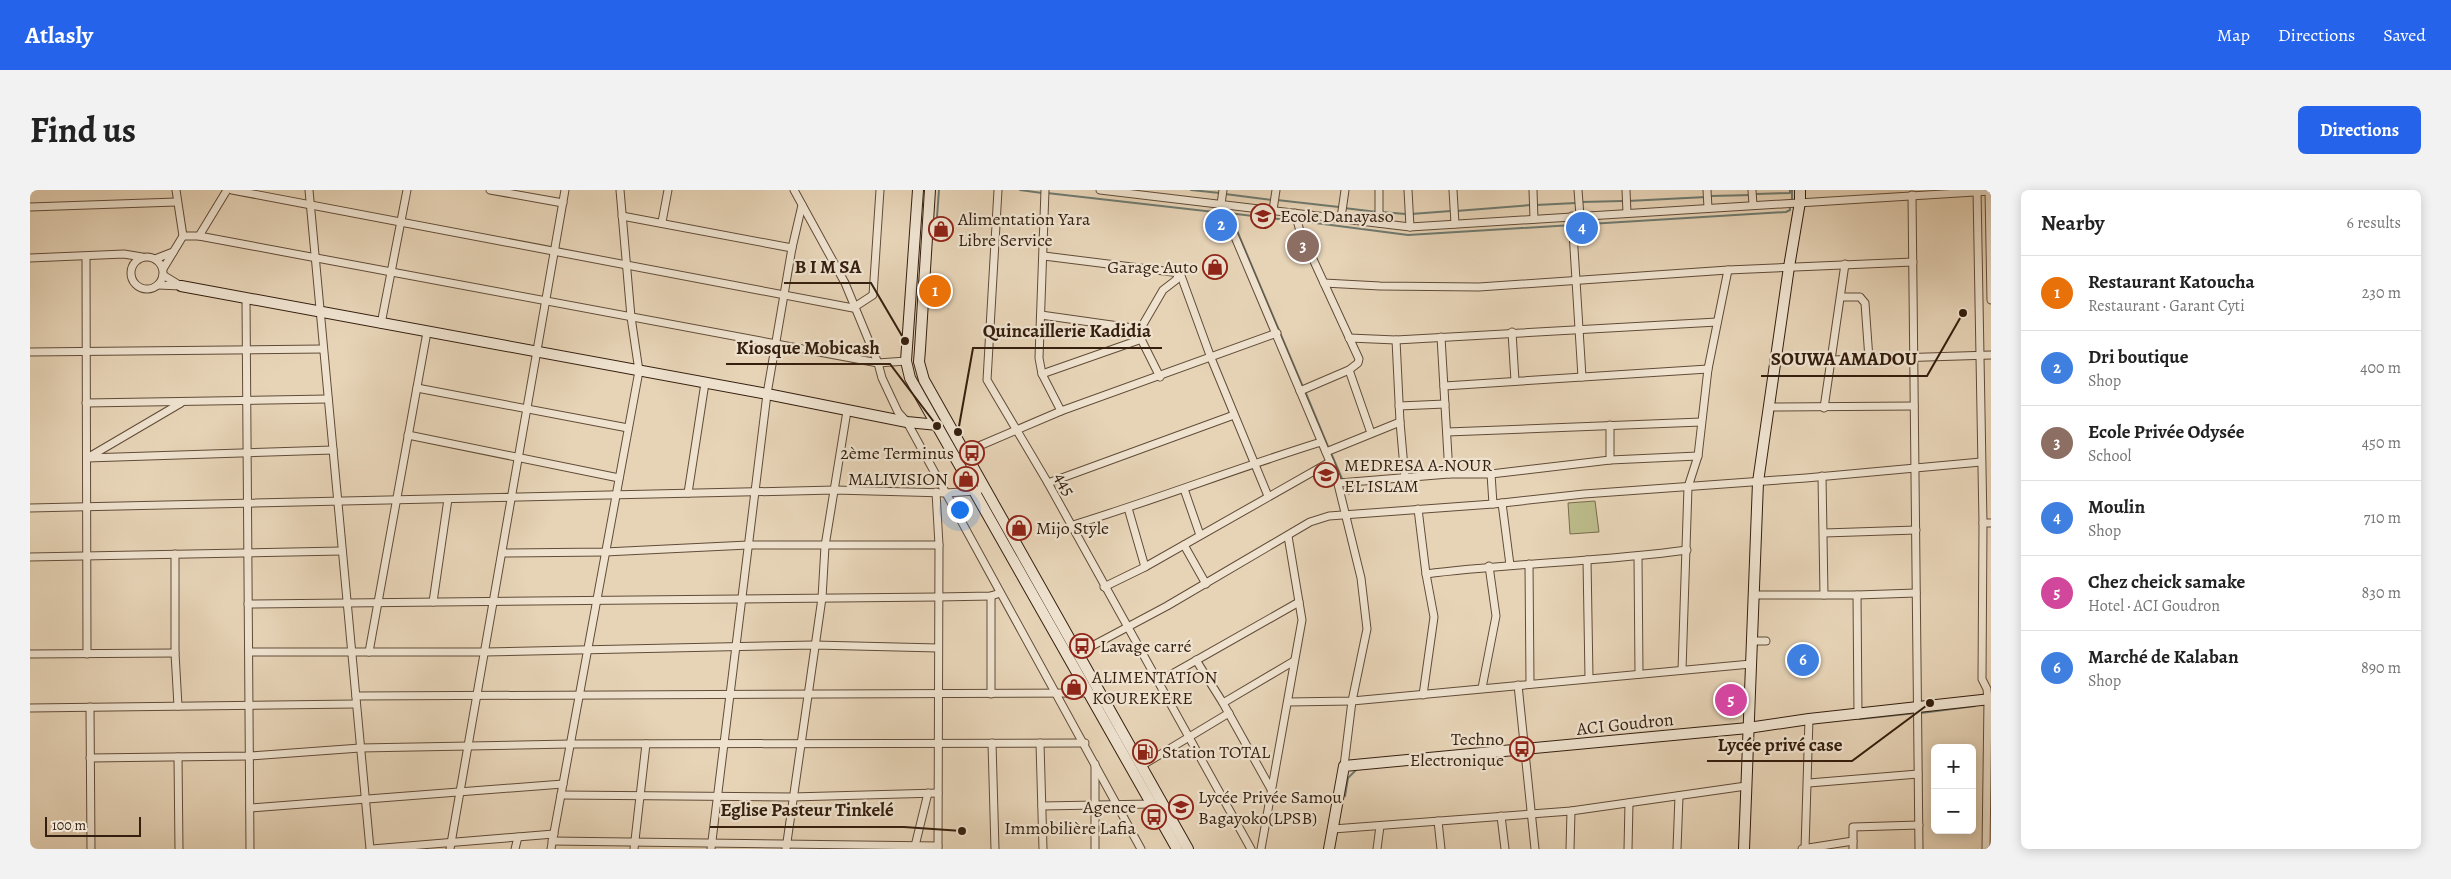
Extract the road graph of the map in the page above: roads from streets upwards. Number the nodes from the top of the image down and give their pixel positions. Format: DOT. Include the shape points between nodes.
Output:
graph roads {
  1 [pos="176,190"];
  2 [pos="227,190"];
  3 [pos="232,190"];
  4 [pos="309,190"];
  5 [pos="407,190"];
  6 [pos="490,190"];
  7 [pos="565,190"];
  8 [pos="620,190"];
  9 [pos="668,190"];
  10 [pos="794,190"];
  11 [pos="880,190"];
  12 [pos="918,190"];
  13 [pos="930,190"];
  14 [pos="998,190"];
  15 [pos="1045,190"];
  16 [pos="1100,190"];
  17 [pos="1223,190"];
  18 [pos="1276,190"];
  19 [pos="1345,190"];
  20 [pos="1378,190"];
  21 [pos="1408,190"];
  22 [pos="1453,190"];
  23 [pos="1533,190"];
  24 [pos="1578,190"];
  25 [pos="1626,190"];
  26 [pos="1707,190"];
  27 [pos="1752,190"];
  28 [pos="1800,190"];
  29 [pos="1977,190"];
  30 [pos="1990,190"];
  31 [pos="1891,193"];
  32 [pos="1916,193"];
  33 [pos="176,202"];
  34 [pos="1800,202"];
  35 [pos="563,203"];
  36 [pos="310,204"];
  37 [pos="1221,204"];
  38 [pos="802,205"];
  39 [pos="1753,205"];
  40 [pos="30,207"];
  41 [pos="1708,208"];
  42 [pos="1273,210"];
  43 [pos="1295,213"];
  44 [pos="1627,213"];
  45 [pos="622,216"];
  46 [pos="1576,216"];
  47 [pos="1341,218"];
  48 [pos="1534,219"];
  49 [pos="401,222"];
  50 [pos="662,222"];
  51 [pos="1379,223"];
  52 [pos="1455,224"];
  53 [pos="1410,226"];
  54 [pos="183,236"];
  55 [pos="199,236"];
  56 [pos="792,248"];
  57 [pos="554,251"];
  58 [pos="173,252"];
  59 [pos="124,254"];
  60 [pos="86,256"];
  61 [pos="1044,256"];
  62 [pos="142,257"];
  63 [pos="315,257"];
  64 [pos="30,258"];
  65 [pos="156,258"];
  66 [pos="1913,262"];
  67 [pos="133,264"];
  68 [pos="1845,264"];
  69 [pos="627,265"];
  70 [pos="1789,267"];
  71 [pos="1728,270"];
  72 [pos="163,272"];
  73 [pos="391,272"];
  74 [pos="1180,272"];
  75 [pos="1576,281"];
  76 [pos="1324,282"];
  77 [pos="158,285"];
  78 [pos="181,286"];
  79 [pos="784,295"];
  80 [pos="1841,297"];
  81 [pos="246,300"];
  82 [pos="1991,300"];
  83 [pos="546,301"];
  84 [pos="854,308"];
  85 [pos="320,312"];
  86 [pos="1041,315"];
  87 [pos="631,317"];
  88 [pos="1717,322"];
  89 [pos="382,324"];
  90 [pos="1579,328"];
  91 [pos="1140,329"];
  92 [pos="427,332"];
  93 [pos="1512,332"];
  94 [pos="1276,333"];
  95 [pos="1441,337"];
  96 [pos="1349,338"];
  97 [pos="1139,340"];
  98 [pos="1396,340"];
  99 [pos="776,344"];
  100 [pos="324,349"];
  101 [pos="246,350"];
  102 [pos="30,352"];
  103 [pos="86,352"];
  104 [pos="537,352"];
  105 [pos="1991,355"];
  106 [pos="1979,356"];
  107 [pos="1211,358"];
  108 [pos="1914,358"];
  109 [pos="1868,359"];
  110 [pos="1832,360"];
  111 [pos="906,361"];
  112 [pos="878,363"];
  113 [pos="1708,369"];
  114 [pos="1349,370"];
  115 [pos="639,371"];
  116 [pos="1042,374"];
  117 [pos="1160,377"];
  118 [pos="1582,377"];
  119 [pos="1515,381"];
  120 [pos="705,383"];
  121 [pos="1444,386"];
  122 [pos="417,388"];
  123 [pos="1300,391"];
  124 [pos="767,394"];
  125 [pos="328,399"];
  126 [pos="247,401"];
  127 [pos="182,402"];
  128 [pos="86,404"];
  129 [pos="1445,404"];
  130 [pos="1399,406"];
  131 [pos="1914,406"];
  132 [pos="1768,407"];
  133 [pos="1824,408"];
  134 [pos="527,409"];
  135 [pos="847,411"];
  136 [pos="1061,411"];
  137 [pos="1234,415"];
  138 [pos="908,422"];
  139 [pos="1400,422"];
  140 [pos="1701,422"];
  141 [pos="938,425"];
  142 [pos="1610,426"];
  143 [pos="628,428"];
  144 [pos="1016,430"];
  145 [pos="1447,432"];
  146 [pos="1372,434"];
  147 [pos="408,435"];
  148 [pos="1321,442"];
  149 [pos="333,450"];
  150 [pos="965,452"];
  151 [pos="1326,452"];
  152 [pos="247,453"];
  153 [pos="1698,456"];
  154 [pos="518,457"];
  155 [pos="86,458"];
  156 [pos="1610,460"];
  157 [pos="1256,462"];
  158 [pos="1330,462"];
  159 [pos="1981,462"];
  160 [pos="1915,467"];
  161 [pos="1449,474"];
  162 [pos="1491,474"];
  163 [pos="1822,476"];
  164 [pos="619,478"];
  165 [pos="1405,479"];
  166 [pos="1758,482"];
  167 [pos="1048,483"];
  168 [pos="1339,483"];
  169 [pos="1688,487"];
  170 [pos="980,489"];
  171 [pos="1184,489"];
  172 [pos="835,490"];
  173 [pos="755,492"];
  174 [pos="936,492"];
  175 [pos="688,493"];
  176 [pos="946,493"];
  177 [pos="616,495"];
  178 [pos="1268,496"];
  179 [pos="512,497"];
  180 [pos="448,498"];
  181 [pos="396,500"];
  182 [pos="338,501"];
  183 [pos="248,503"];
  184 [pos="1502,503"];
  185 [pos="1493,504"];
  186 [pos="87,507"];
  187 [pos="30,508"];
  188 [pos="1128,508"];
  189 [pos="1418,509"];
  190 [pos="1347,515"];
  191 [pos="1987,523"];
  192 [pos="1070,526"];
  193 [pos="1916,530"];
  194 [pos="1824,533"];
  195 [pos="1200,535"];
  196 [pos="1288,536"];
  197 [pos="1184,544"];
  198 [pos="748,545"];
  199 [pos="939,545"];
  200 [pos="825,546"];
  201 [pos="1687,550"];
  202 [pos="342,551"];
  203 [pos="605,552"];
  204 [pos="248,553"];
  205 [pos="502,553"];
  206 [pos="175,554"];
  207 [pos="30,557"];
  208 [pos="87,557"];
  209 [pos="1638,557"];
  210 [pos="1587,560"];
  211 [pos="1529,564"];
  212 [pos="1510,565"];
  213 [pos="1489,566"];
  214 [pos="1145,567"];
  215 [pos="1426,574"];
  216 [pos="1206,584"];
  217 [pos="1104,587"];
  218 [pos="1000,593"];
  219 [pos="1916,593"];
  220 [pos="1753,595"];
  221 [pos="1824,595"];
  222 [pos="1857,595"];
  223 [pos="991,596"];
  224 [pos="938,597"];
  225 [pos="822,598"];
  226 [pos="742,599"];
  227 [pos="596,600"];
  228 [pos="433,602"];
  229 [pos="493,602"];
  230 [pos="1299,602"];
  231 [pos="347,603"];
  232 [pos="377,603"];
  233 [pos="248,604"];
  234 [pos="1126,627"];
  235 [pos="1766,640"];
  236 [pos="1752,641"];
  237 [pos="814,645"];
  238 [pos="736,648"];
  239 [pos="938,648"];
  240 [pos="587,650"];
  241 [pos="249,652"];
  242 [pos="352,652"];
  243 [pos="369,652"];
  244 [pos="485,652"];
  245 [pos="175,653"];
  246 [pos="30,654"];
  247 [pos="87,654"];
  248 [pos="1077,654"];
  249 [pos="1196,660"];
  250 [pos="1294,661"];
  251 [pos="1751,664"];
  252 [pos="1682,670"];
  253 [pos="1639,674"];
  254 [pos="1589,678"];
  255 [pos="1158,682"];
  256 [pos="1530,684"];
  257 [pos="1518,685"];
  258 [pos="1482,688"];
  259 [pos="1058,693"];
  260 [pos="1089,693"];
  261 [pos="1989,693"];
  262 [pos="807,694"];
  263 [pos="938,694"];
  264 [pos="991,694"];
  265 [pos="578,695"];
  266 [pos="729,695"];
  267 [pos="1423,695"];
  268 [pos="477,696"];
  269 [pos="356,700"];
  270 [pos="1352,701"];
  271 [pos="1288,702"];
  272 [pos="1223,703"];
  273 [pos="249,705"];
  274 [pos="178,706"];
  275 [pos="30,708"];
  276 [pos="90,708"];
  277 [pos="1918,708"];
  278 [pos="1229,713"];
  279 [pos="1858,715"];
  280 [pos="1810,719"];
  281 [pos="1748,728"];
  282 [pos="1189,736"];
  283 [pos="1040,743"];
  284 [pos="1085,743"];
  285 [pos="570,744"];
  286 [pos="646,744"];
  287 [pos="723,744"];
  288 [pos="800,744"];
  289 [pos="938,744"];
  290 [pos="992,744"];
  291 [pos="468,746"];
  292 [pos="360,748"];
  293 [pos="1525,750"];
  294 [pos="250,756"];
  295 [pos="178,757"];
  296 [pos="90,758"];
  297 [pos="1096,763"];
  298 [pos="1141,766"];
  299 [pos="1344,766"];
  300 [pos="1918,774"];
  301 [pos="1808,783"];
  302 [pos="563,784"];
  303 [pos="1746,786"];
  304 [pos="1272,791"];
  305 [pos="460,792"];
  306 [pos="928,793"];
  307 [pos="938,793"];
  308 [pos="561,795"];
  309 [pos="640,796"];
  310 [pos="717,796"];
  311 [pos="1679,796"];
  312 [pos="792,797"];
  313 [pos="365,799"];
  314 [pos="1629,803"];
  315 [pos="1152,804"];
  316 [pos="1118,805"];
  317 [pos="1042,806"];
  318 [pos="1094,806"];
  319 [pos="250,808"];
  320 [pos="1571,811"];
  321 [pos="1533,814"];
  322 [pos="1501,816"];
  323 [pos="1438,821"];
  324 [pos="1919,825"];
  325 [pos="1380,826"];
  326 [pos="1333,829"];
  327 [pos="518,837"];
  328 [pos="553,837"];
  329 [pos="635,845"];
  330 [pos="1853,845"];
  331 [pos="451,846"];
  332 [pos="711,846"];
  333 [pos="915,846"];
  334 [pos="786,847"];
  335 [pos="938,848"];
  336 [pos="91,849"];
  337 [pos="179,849"];
  338 [pos="250,849"];
  339 [pos="371,849"];
  340 [pos="515,849"];
  341 [pos="551,849"];
  342 [pos="995,849"];
  343 [pos="1043,849"];
  344 [pos="1094,849"];
  345 [pos="1142,849"];
  346 [pos="1177,849"];
  347 [pos="1188,849"];
  348 [pos="1251,849"];
  349 [pos="1260,849"];
  350 [pos="1329,849"];
  351 [pos="1377,849"];
  352 [pos="1441,849"];
  353 [pos="1504,849"];
  354 [pos="1535,849"];
  355 [pos="1570,849"];
  356 [pos="1628,849"];
  357 [pos="1677,849"];
  358 [pos="1744,849"];
  359 [pos="1804,849"];
  360 [pos="1919,849"];
  361 [pos="1986,849"];
  1 -- 33 [label="street"];
  2 -- 55 [label="street"];
  3 -- 36 [label="street"];
  4 -- 36 [label="street"];
  5 -- 49 [label="street"];
  6 -- 35 [label="street"];
  7 -- 35 [label="street"];
  8 -- 45 [label="street"];
  9 -- 50 [label="street"];
  10 -- 38 [label="street"];
  11 -- 84 [label="street" via="873,295"];
  12 -- 111 [label="street"];
  13 -- 150 [label="street" via="921,371"];
  14 -- 144 [label="street, 445" via="987,380"];
  15 -- 61 [label="street"];
  16 -- 37 [label="street"];
  17 -- 37 [label="street"];
  18 -- 42 [label="street"];
  19 -- 47 [label="street"];
  20 -- 51 [label="street"];
  21 -- 53 [label="street"];
  22 -- 52 [label="street"];
  23 -- 48 [label="street"];
  24 -- 46 [label="street"];
  25 -- 44 [label="street"];
  26 -- 41 [label="street"];
  27 -- 39 [label="street"];
  28 -- 34 [label="street"];
  29 -- 30 [label="street"];
  29 -- 32 [label="street"];
  29 -- 106 [label="street"];
  30 -- 82 [label="street"];
  31 -- 32 [label="street"];
  31 -- 34 [label="street"];
  32 -- 66 [label="street"];
  33 -- 40 [label="street"];
  33 -- 54 [label="street"];
  34 -- 39 [label="street"];
  34 -- 70 [label="street"];
  35 -- 57 [label="street"];
  36 -- 49 [label="street"];
  36 -- 63 [label="street"];
  37 -- 42 [label="street"];
  37 -- 94 [label="street"];
  38 -- 56 [label="street"];
  38 -- 84 [label="street" via="845,283"];
  39 -- 41 [label="street"];
  41 -- 44 [label="street"];
  42 -- 43 [label="street"];
  43 -- 47 [label="street"];
  43 -- 76 [label="street"];
  44 -- 46 [label="street"];
  45 -- 50 [label="street"];
  45 -- 69 [label="street"];
  46 -- 48 [label="street"];
  46 -- 75 [label="street"];
  47 -- 51 [label="street"];
  48 -- 52 [label="street"];
  49 -- 57 [label="street"];
  49 -- 73 [label="street"];
  50 -- 56 [label="street"];
  51 -- 53 [label="street"];
  52 -- 53 [label="street"];
  54 -- 55 [label="street"];
  54 -- 58 [label="street"];
  55 -- 63 [label="street"];
  56 -- 79 [label="street"];
  57 -- 69 [label="street"];
  57 -- 83 [label="street"];
  58 -- 65 [label="street"];
  58 -- 72 [label="street"];
  59 -- 60 [label="street"];
  59 -- 62 [label="street"];
  59 -- 67 [label="street"];
  60 -- 64 [label="street"];
  60 -- 103 [label="street"];
  61 -- 74 [label="street"];
  61 -- 86 [label="street"];
  62 -- 65 [label="street"];
  62 -- 67 [label="street"];
  63 -- 73 [label="street"];
  63 -- 85 [label="street"];
  65 -- 72 [label="street"];
  66 -- 68 [label="street"];
  66 -- 108 [label="street"];
  67 -- 77 [label="street" via="131,276 138,286 152,288"];
  68 -- 70 [label="street"];
  68 -- 80 [label="street"];
  69 -- 79 [label="street"];
  69 -- 87 [label="street"];
  70 -- 71 [label="street"];
  70 -- 132 [label="street"];
  71 -- 75 [label="street"];
  71 -- 88 [label="street"];
  72 -- 77 [label="street"];
  72 -- 78 [label="street"];
  73 -- 83 [label="street"];
  73 -- 89 [label="street"];
  74 -- 91 [label="street" via="1176,280 1163,290"];
  74 -- 107 [label="street"];
  75 -- 76 [label="street" via="1479,287"];
  75 -- 90 [label="street"];
  76 -- 96 [label="street"];
  77 -- 78 [label="street"];
  78 -- 81 [label="street"];
  79 -- 84 [label="street"];
  79 -- 99 [label="street"];
  80 -- 109 [label="street" via="1860,297 1865,303"];
  80 -- 110 [label="street"];
  81 -- 85 [label="street"];
  81 -- 101 [label="street"];
  83 -- 87 [label="street"];
  83 -- 104 [label="street"];
  84 -- 112 [label="street"];
  85 -- 89 [label="street"];
  85 -- 100 [label="street"];
  86 -- 91 [label="street"];
  86 -- 116 [label="street" via="1039,358"];
  87 -- 99 [label="street"];
  87 -- 115 [label="street"];
  88 -- 90 [label="street"];
  88 -- 113 [label="street"];
  89 -- 92 [label="street"];
  90 -- 93 [label="street"];
  90 -- 118 [label="street"];
  91 -- 97 [label="street"];
  92 -- 104 [label="street"];
  92 -- 122 [label="street"];
  93 -- 95 [label="street"];
  93 -- 119 [label="street"];
  94 -- 107 [label="street"];
  94 -- 123 [label="street"];
  95 -- 98 [label="street"];
  95 -- 121 [label="street"];
  96 -- 98 [label="street"];
  96 -- 114 [label="street" via="1359,359"];
  97 -- 116 [label="street"];
  97 -- 117 [label="street"];
  98 -- 130 [label="street"];
  99 -- 112 [label="street"];
  99 -- 124 [label="street"];
  100 -- 101 [label="street"];
  100 -- 125 [label="street"];
  101 -- 103 [label="street"];
  101 -- 126 [label="street"];
  102 -- 103 [label="street"];
  103 -- 128 [label="street"];
  104 -- 115 [label="street"];
  104 -- 134 [label="street"];
  105 -- 106 [label="street"];
  106 -- 108 [label="street"];
  106 -- 159 [label="street"];
  107 -- 117 [label="street"];
  107 -- 137 [label="street"];
  108 -- 109 [label="street"];
  108 -- 131 [label="street"];
  109 -- 110 [label="street"];
  110 -- 133 [label="street"];
  111 -- 112 [label="street"];
  111 -- 141 [label="street" via="910,378"];
  112 -- 138 [label="street" via="898,412"];
  113 -- 118 [label="street"];
  113 -- 140 [label="street"];
  114 -- 123 [label="street"];
  114 -- 146 [label="street"];
  115 -- 120 [label="street"];
  115 -- 143 [label="street"];
  116 -- 136 [label="street"];
  117 -- 136 [label="street"];
  118 -- 119 [label="street"];
  119 -- 121 [label="street"];
  120 -- 124 [label="street"];
  120 -- 175 [label="street"];
  121 -- 129 [label="street"];
  122 -- 134 [label="street"];
  122 -- 147 [label="street"];
  123 -- 148 [label="street"];
  124 -- 135 [label="street"];
  124 -- 173 [label="street"];
  125 -- 126 [label="street"];
  125 -- 149 [label="street"];
  126 -- 127 [label="street"];
  126 -- 152 [label="street"];
  127 -- 128 [label="street"];
  127 -- 155 [label="street"];
  128 -- 155 [label="street"];
  129 -- 130 [label="street"];
  129 -- 145 [label="street"];
  130 -- 139 [label="street"];
  131 -- 133 [label="street"];
  131 -- 160 [label="street"];
  132 -- 133 [label="street"];
  132 -- 166 [label="street"];
  134 -- 143 [label="street"];
  134 -- 154 [label="street"];
  135 -- 138 [label="street"];
  135 -- 172 [label="street"];
  136 -- 144 [label="street"];
  137 -- 157 [label="street"];
  137 -- 167 [label="street"];
  138 -- 141 [label="street"];
  138 -- 176 [label="street"];
  139 -- 146 [label="street"];
  139 -- 165 [label="street"];
  140 -- 142 [label="street"];
  140 -- 153 [label="street"];
  141 -- 170 [label="street"];
  142 -- 145 [label="street"];
  142 -- 156 [label="street"];
  143 -- 164 [label="street"];
  144 -- 150 [label="street"];
  144 -- 167 [label="street, 445"];
  145 -- 161 [label="street"];
  146 -- 151 [label="street"];
  147 -- 154 [label="street"];
  147 -- 181 [label="street"];
  148 -- 151 [label="street"];
  148 -- 157 [label="street"];
  149 -- 152 [label="street"];
  149 -- 182 [label="street"];
  150 -- 170 [label="street"];
  151 -- 158 [label="street"];
  152 -- 155 [label="street"];
  152 -- 183 [label="street"];
  153 -- 156 [label="street"];
  153 -- 169 [label="street"];
  154 -- 164 [label="street"];
  154 -- 179 [label="street"];
  155 -- 186 [label="street"];
  156 -- 162 [label="street"];
  157 -- 171 [label="street"];
  157 -- 178 [label="street"];
  158 -- 168 [label="street"];
  158 -- 178 [label="street"];
  159 -- 160 [label="street"];
  159 -- 191 [label="street"];
  160 -- 163 [label="street"];
  160 -- 193 [label="street"];
  161 -- 162 [label="street"];
  161 -- 165 [label="street"];
  162 -- 185 [label="street"];
  163 -- 166 [label="street"];
  163 -- 194 [label="street"];
  164 -- 177 [label="street"];
  165 -- 168 [label="street"];
  166 -- 169 [label="street"];
  166 -- 220 [label="street"];
  167 -- 192 [label="street, 445"];
  168 -- 190 [label="street"];
  169 -- 184 [label="street"];
  169 -- 201 [label="street"];
  170 -- 176 [label="street"];
  170 -- 248 [label="street"];
  170 -- 260 [label="street"];
  171 -- 188 [label="street"];
  171 -- 195 [label="street"];
  172 -- 173 [label="street"];
  172 -- 174 [label="street"];
  172 -- 200 [label="street"];
  173 -- 175 [label="street"];
  173 -- 198 [label="street"];
  174 -- 176 [label="street"];
  174 -- 199 [label="street"];
  175 -- 177 [label="street"];
  176 -- 218 [label="street"];
  177 -- 179 [label="street"];
  177 -- 203 [label="street"];
  178 -- 195 [label="street"];
  179 -- 180 [label="street"];
  179 -- 205 [label="street"];
  180 -- 181 [label="street"];
  180 -- 228 [label="street"];
  181 -- 182 [label="street"];
  181 -- 232 [label="street"];
  182 -- 183 [label="street"];
  182 -- 202 [label="street"];
  183 -- 186 [label="street"];
  183 -- 204 [label="street"];
  184 -- 185 [label="street"];
  184 -- 212 [label="street"];
  185 -- 189 [label="street"];
  186 -- 187 [label="street"];
  186 -- 208 [label="street"];
  188 -- 192 [label="street"];
  188 -- 214 [label="street"];
  189 -- 190 [label="street"];
  189 -- 215 [label="street"];
  190 -- 196 [label="street" via="1310,522"];
  190 -- 270 [label="street" via="1361,578 1367,629"];
  191 -- 261 [label="street" via="1982,680"];
  192 -- 217 [label="street, 445"];
  193 -- 194 [label="street"];
  193 -- 219 [label="street"];
  194 -- 221 [label="street"];
  195 -- 197 [label="street"];
  196 -- 216 [label="street"];
  196 -- 230 [label="street"];
  197 -- 214 [label="street"];
  197 -- 216 [label="street"];
  198 -- 200 [label="street"];
  198 -- 203 [label="street"];
  198 -- 226 [label="street"];
  199 -- 200 [label="street"];
  199 -- 224 [label="street"];
  200 -- 225 [label="street"];
  201 -- 209 [label="street"];
  201 -- 252 [label="street"];
  202 -- 204 [label="street"];
  202 -- 231 [label="street"];
  203 -- 205 [label="street"];
  203 -- 227 [label="street"];
  204 -- 206 [label="street"];
  204 -- 233 [label="street"];
  205 -- 229 [label="street"];
  206 -- 208 [label="street"];
  206 -- 245 [label="street"];
  207 -- 208 [label="street"];
  208 -- 247 [label="street"];
  209 -- 210 [label="street"];
  209 -- 253 [label="street"];
  210 -- 211 [label="street"];
  210 -- 254 [label="street"];
  211 -- 212 [label="street"];
  211 -- 256 [label="street"];
  212 -- 213 [label="street"];
  213 -- 215 [label="street"];
  213 -- 258 [label="street" via="1496,616"];
  214 -- 217 [label="street"];
  215 -- 267 [label="street" via="1434,616"];
  216 -- 234 [label="street"];
  217 -- 234 [label="street, 445"];
  218 -- 223 [label="street"];
  218 -- 259 [label="street"];
  219 -- 222 [label="street"];
  219 -- 277 [label="street"];
  220 -- 221 [label="street"];
  220 -- 236 [label="street"];
  221 -- 222 [label="street"];
  222 -- 279 [label="street"];
  223 -- 224 [label="street"];
  223 -- 264 [label="street"];
  224 -- 225 [label="street"];
  224 -- 239 [label="street"];
  225 -- 226 [label="street"];
  225 -- 237 [label="street"];
  226 -- 227 [label="street"];
  226 -- 238 [label="street"];
  227 -- 229 [label="street"];
  227 -- 240 [label="street"];
  228 -- 229 [label="street"];
  228 -- 232 [label="street"];
  229 -- 244 [label="street"];
  230 -- 249 [label="street"];
  230 -- 250 [label="street" via="1302,620"];
  231 -- 232 [label="street"];
  231 -- 233 [label="street"];
  231 -- 242 [label="street"];
  232 -- 243 [label="street"];
  233 -- 241 [label="street"];
  234 -- 248 [label="street"];
  234 -- 255 [label="street, 445"];
  235 -- 236 [label="street"];
  236 -- 251 [label="street"];
  237 -- 238 [label="street"];
  237 -- 239 [label="street"];
  237 -- 262 [label="street"];
  238 -- 240 [label="street"];
  238 -- 266 [label="street"];
  239 -- 263 [label="street"];
  240 -- 244 [label="street"];
  240 -- 265 [label="street"];
  241 -- 242 [label="street"];
  241 -- 273 [label="street"];
  242 -- 243 [label="street"];
  242 -- 269 [label="street"];
  243 -- 244 [label="street"];
  244 -- 268 [label="street"];
  245 -- 247 [label="street"];
  245 -- 274 [label="street"];
  246 -- 247 [label="street"];
  248 -- 298 [label="street"];
  249 -- 255 [label="street"];
  249 -- 272 [label="street"];
  250 -- 271 [label="street"];
  250 -- 272 [label="street"];
  251 -- 252 [label="street"];
  251 -- 281 [label="street"];
  252 -- 253 [label="street"];
  253 -- 254 [label="street"];
  254 -- 256 [label="street"];
  255 -- 282 [label="street, 445"];
  256 -- 257 [label="street"];
  257 -- 258 [label="street"];
  257 -- 293 [label="street"];
  258 -- 267 [label="street"];
  259 -- 260 [label="street"];
  259 -- 264 [label="street"];
  259 -- 284 [label="street"];
  260 -- 315 [label="street"];
  261 -- 277 [label="street, ACI Goudron"];
  261 -- 361 [label="street"];
  262 -- 263 [label="street"];
  262 -- 266 [label="street"];
  262 -- 288 [label="street"];
  263 -- 264 [label="street"];
  263 -- 289 [label="street"];
  265 -- 266 [label="street"];
  265 -- 268 [label="street"];
  265 -- 285 [label="street"];
  266 -- 287 [label="street"];
  267 -- 270 [label="street"];
  268 -- 269 [label="street"];
  268 -- 291 [label="street"];
  269 -- 273 [label="street"];
  269 -- 292 [label="street"];
  270 -- 271 [label="street"];
  270 -- 299 [label="street"];
  271 -- 304 [label="street"];
  272 -- 278 [label="street"];
  273 -- 274 [label="street"];
  273 -- 294 [label="street"];
  274 -- 276 [label="street"];
  275 -- 276 [label="street"];
  276 -- 296 [label="street"];
  277 -- 279 [label="street, ACI Goudron"];
  277 -- 300 [label="street"];
  278 -- 282 [label="street"];
  278 -- 304 [label="street"];
  279 -- 280 [label="street, ACI Goudron"];
  280 -- 281 [label="street, ACI Goudron"];
  280 -- 301 [label="street"];
  281 -- 293 [label="street, ACI Goudron"];
  281 -- 303 [label="street"];
  282 -- 298 [label="street"];
  282 -- 348 [label="street, 445"];
  283 -- 284 [label="street"];
  283 -- 290 [label="street"];
  283 -- 317 [label="street"];
  284 -- 297 [label="street"];
  285 -- 286 [label="street"];
  285 -- 291 [label="street"];
  285 -- 302 [label="street"];
  286 -- 287 [label="street"];
  286 -- 309 [label="street"];
  287 -- 288 [label="street"];
  287 -- 310 [label="street"];
  288 -- 289 [label="street"];
  288 -- 312 [label="street"];
  289 -- 290 [label="street"];
  289 -- 307 [label="street"];
  290 -- 342 [label="street"];
  291 -- 292 [label="street"];
  291 -- 305 [label="street"];
  292 -- 294 [label="street"];
  292 -- 313 [label="street"];
  293 -- 299 [label="street, ACI Goudron"];
  293 -- 321 [label="street"];
  294 -- 295 [label="street"];
  294 -- 319 [label="street"];
  295 -- 296 [label="street"];
  295 -- 337 [label="street"];
  296 -- 336 [label="street"];
  297 -- 316 [label="street"];
  297 -- 318 [label="street"];
  298 -- 347 [label="street"];
  299 -- 326 [label="street"];
  300 -- 301 [label="street"];
  300 -- 324 [label="street"];
  301 -- 359 [label="street"];
  302 -- 305 [label="street"];
  302 -- 308 [label="street"];
  303 -- 311 [label="street"];
  303 -- 358 [label="street"];
  304 -- 349 [label="street"];
  305 -- 313 [label="street"];
  305 -- 331 [label="street"];
  306 -- 307 [label="street"];
  306 -- 312 [label="street"];
  306 -- 333 [label="street"];
  307 -- 335 [label="street"];
  308 -- 309 [label="street"];
  308 -- 328 [label="street"];
  309 -- 310 [label="street"];
  309 -- 329 [label="street"];
  310 -- 312 [label="street"];
  310 -- 332 [label="street"];
  311 -- 314 [label="street"];
  311 -- 357 [label="street"];
  312 -- 334 [label="street"];
  313 -- 319 [label="street"];
  313 -- 339 [label="street"];
  314 -- 320 [label="street"];
  314 -- 356 [label="street"];
  315 -- 316 [label="street"];
  315 -- 346 [label="street"];
  316 -- 318 [label="street"];
  316 -- 345 [label="street"];
  317 -- 318 [label="street"];
  317 -- 343 [label="street"];
  318 -- 344 [label="street"];
  319 -- 338 [label="street"];
  320 -- 321 [label="street"];
  320 -- 355 [label="street"];
  321 -- 322 [label="street"];
  321 -- 354 [label="street"];
  322 -- 323 [label="street"];
  322 -- 353 [label="street"];
  323 -- 325 [label="street"];
  323 -- 352 [label="street"];
  324 -- 330 [label="street" via="1853,827"];
  324 -- 360 [label="street"];
  325 -- 326 [label="street"];
  325 -- 351 [label="street"];
  326 -- 350 [label="street"];
  327 -- 328 [label="street"];
  327 -- 331 [label="street"];
  327 -- 340 [label="street"];
  328 -- 329 [label="street"];
  328 -- 341 [label="street"];
  329 -- 332 [label="street"];
  330 -- 359 [label="street"];
  331 -- 339 [label="street"];
  332 -- 334 [label="street"];
  333 -- 334 [label="street"];
  333 -- 335 [label="street"];
}
